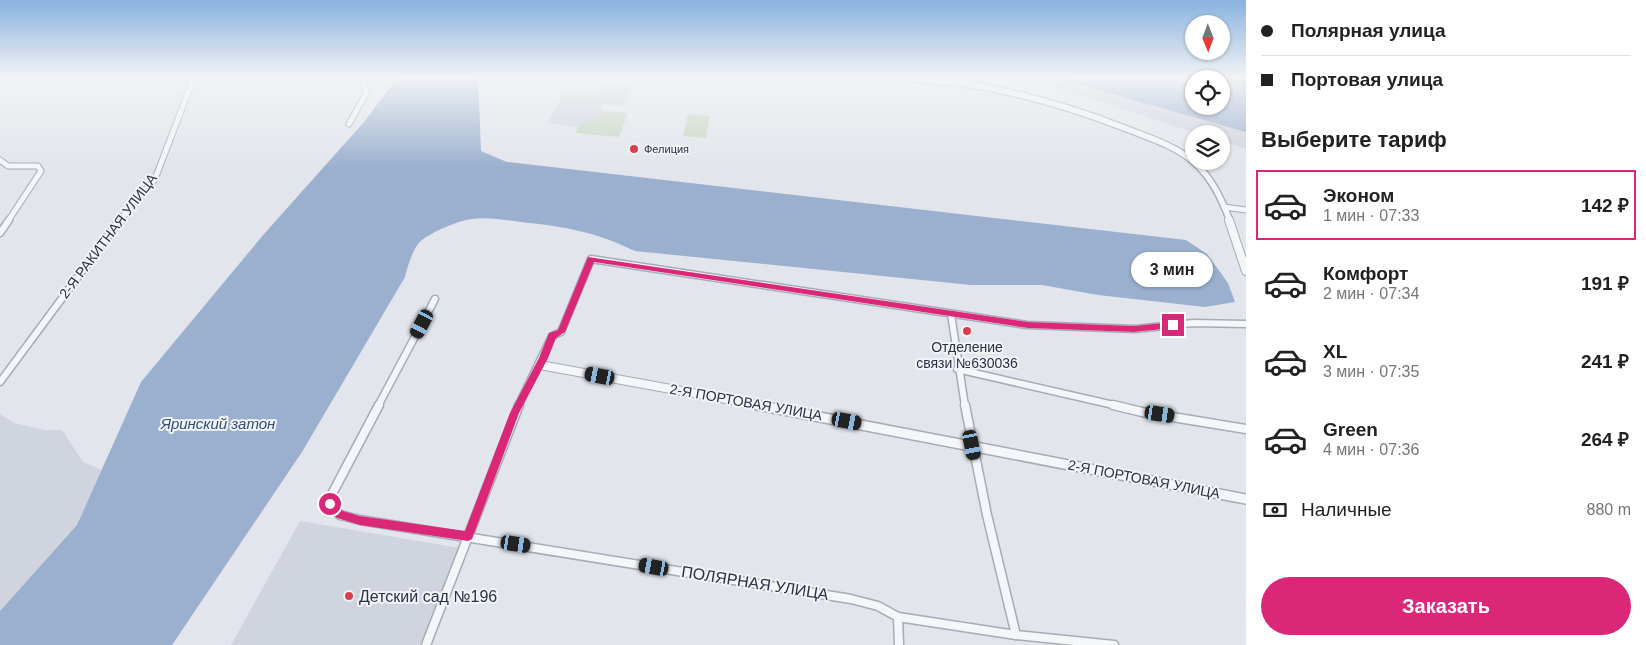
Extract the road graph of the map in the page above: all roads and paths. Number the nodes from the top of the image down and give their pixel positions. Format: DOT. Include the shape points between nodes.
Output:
graph roads {
  1 [pos="182,107"];
  2 [pos="359,107"];
  3 [pos="1063,107"];
  4 [pos="349,124"];
  5 [pos="0,160"];
  6 [pos="1224,207"];
  7 [pos="1246,210"];
  8 [pos="0,233"];
  9 [pos="1246,271"];
  10 [pos="435,299"];
  11 [pos="951,314"];
  12 [pos="1246,324"];
  13 [pos="540,365"];
  14 [pos="957,369"];
  15 [pos="0,382"];
  16 [pos="1246,429"];
  17 [pos="972,445"];
  18 [pos="1246,499"];
  19 [pos="468,536"];
  20 [pos="898,617"];
  21 [pos="1016,635"];
  22 [pos="426,645"];
  23 [pos="899,645"];
  24 [pos="1114,645"];
  1 -- 15 [label="street, 2-Я РАКИТНАЯ УЛИЦА" via="155,179 107,235"];
  2 -- 4 [label="street" via="353,112"];
  3 -- 6 [label="street" via="1175,149 1203,171"];
  5 -- 8 [label="street" via="8,166 38,166 41,171"];
  6 -- 7 [label="street"];
  6 -- 9 [label="street"];
  10 -- 19 [label="street, ПОЛЯРНАЯ УЛИЦА" via="332,494 330,504 340,515 360,520"];
  11 -- 12 [label="street" via="1028,325 1134,329 1193,323"];
  11 -- 13 [label="street" via="591,259 561,332 552,336"];
  11 -- 14 [label="street"];
  13 -- 17 [label="street, 2-Я ПОРТОВАЯ УЛИЦА"];
  13 -- 19 [label="street" via="515,413"];
  14 -- 16 [label="street" via="1142,412"];
  14 -- 17 [label="street"];
  17 -- 18 [label="street, 2-Я ПОРТОВАЯ УЛИЦА"];
  17 -- 21 [label="street" via="992,546"];
  19 -- 20 [label="street, ПОЛЯРНАЯ УЛИЦА" via="851,599 878,606"];
  19 -- 22 [label="street"];
  20 -- 21 [label="street, ПОЛЯРНАЯ УЛИЦА"];
  20 -- 23 [label="street"];
  21 -- 24 [label="street, ПОЛЯРНАЯ УЛИЦА"];
}
